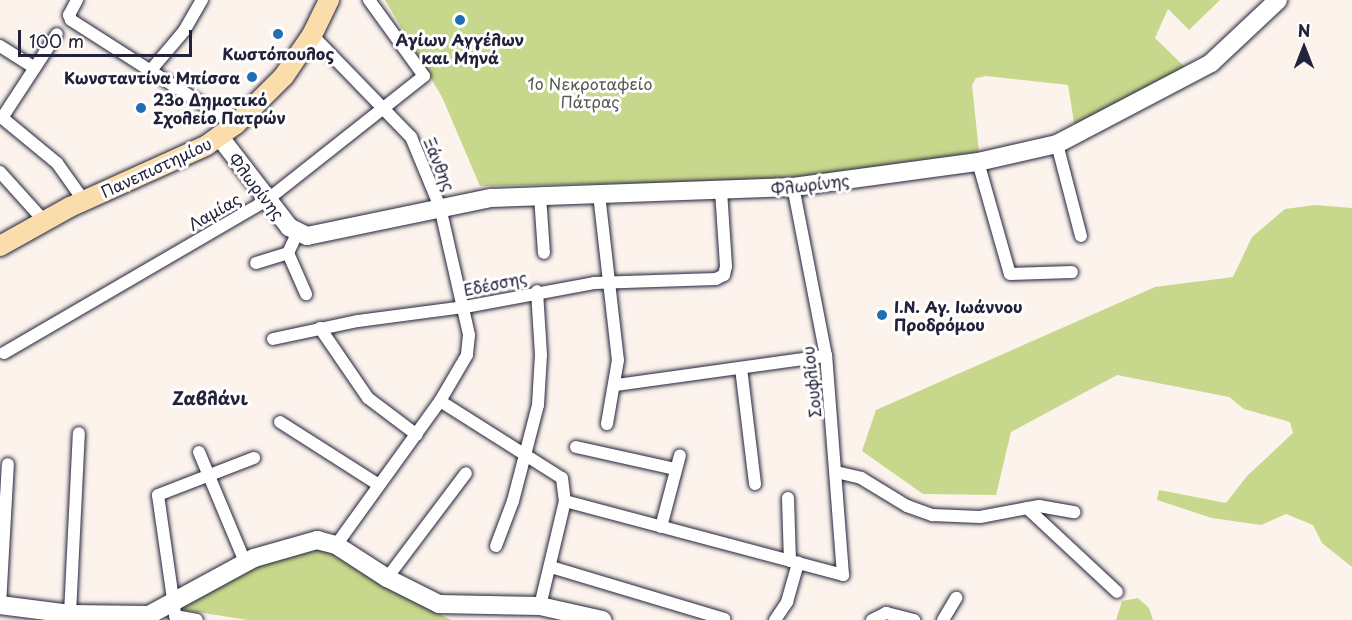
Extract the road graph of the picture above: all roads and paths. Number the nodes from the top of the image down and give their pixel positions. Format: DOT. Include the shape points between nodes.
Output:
graph roads {
  1 [pos="77,0"];
  2 [pos="202,0"];
  3 [pos="329,0"];
  4 [pos="369,0"];
  5 [pos="1278,0"];
  6 [pos="57,34"];
  7 [pos="312,35"];
  8 [pos="0,46"];
  9 [pos="35,68"];
  10 [pos="151,70"];
  11 [pos="381,109"];
  12 [pos="1,117"];
  13 [pos="227,131"];
  14 [pos="1057,144"];
  15 [pos="978,162"];
  16 [pos="0,172"];
  17 [pos="793,187"];
  18 [pos="721,191"];
  19 [pos="599,194"];
  20 [pos="540,195"];
  21 [pos="267,200"];
  22 [pos="84,201"];
  23 [pos="440,207"];
  24 [pos="45,222"];
  25 [pos="297,234"];
  26 [pos="1081,236"];
  27 [pos="0,246"];
  28 [pos="288,253"];
  29 [pos="543,253"];
  30 [pos="255,263"];
  31 [pos="1072,272"];
  32 [pos="610,281"];
  33 [pos="537,291"];
  34 [pos="306,294"];
  35 [pos="465,307"];
  36 [pos="320,328"];
  37 [pos="273,339"];
  38 [pos="4,353"];
  39 [pos="826,356"];
  40 [pos="741,368"];
  41 [pos="616,385"];
  42 [pos="441,401"];
  43 [pos="279,422"];
  44 [pos="607,424"];
  45 [pos="79,433"];
  46 [pos="417,435"];
  47 [pos="576,447"];
  48 [pos="199,452"];
  49 [pos="524,455"];
  50 [pos="680,455"];
  51 [pos="254,458"];
  52 [pos="8,464"];
  53 [pos="675,469"];
  54 [pos="836,472"];
  55 [pos="466,473"];
  56 [pos="208,477"];
  57 [pos="755,484"];
  58 [pos="379,485"];
  59 [pos="788,498"];
  60 [pos="565,501"];
  61 [pos="1027,508"];
  62 [pos="1074,512"];
  63 [pos="661,527"];
  64 [pos="336,545"];
  65 [pos="496,546"];
  66 [pos="245,562"];
  67 [pos="794,562"];
  68 [pos="551,567"];
  69 [pos="387,578"];
  70 [pos="1117,592"];
  71 [pos="956,598"];
  72 [pos="0,605"];
  73 [pos="540,606"];
  74 [pos="70,614"];
  75 [pos="175,614"];
  76 [pos="724,619"];
  77 [pos="197,620"];
  78 [pos="602,620"];
  79 [pos="776,620"];
  80 [pos="872,620"];
  81 [pos="914,620"];
  82 [pos="943,620"];
  1 -- 10 [label="street" via="69,15 71,20"];
  2 -- 10 [label="street" via="184,31"];
  3 -- 7 [label="main road, Πανεπιστημίου"];
  4 -- 11 [label="street, Λαμίας" via="424,76"];
  5 -- 14 [label="street, Φλωρίνης" via="1211,63"];
  6 -- 9 [label="street"];
  7 -- 11 [label="street, Ξάνθης"];
  7 -- 13 [label="main road, Πανεπιστημίου" via="284,76"];
  8 -- 9 [label="street"];
  9 -- 12 [label="street"];
  10 -- 13 [label="street"];
  11 -- 21 [label="street, Λαμίας"];
  11 -- 23 [label="street, Ξάνθης" via="411,137"];
  12 -- 22 [label="street" via="61,168"];
  13 -- 21 [label="street, Φλωρίνης"];
  13 -- 22 [label="main road, Πανεπιστημίου"];
  14 -- 15 [label="street, Φλωρίνης"];
  14 -- 26 [label="street"];
  15 -- 17 [label="street, Φλωρίνης"];
  15 -- 31 [label="street" via="1010,274"];
  16 -- 24 [label="street"];
  17 -- 18 [label="street, Φλωρίνης"];
  17 -- 39 [label="street, Σουφλίου"];
  18 -- 19 [label="street, Φλωρίνης"];
  18 -- 32 [label="street, Εδέσσης" via="724,275 716,279"];
  19 -- 20 [label="street, Φλωρίνης"];
  19 -- 32 [label="street"];
  20 -- 23 [label="street, Φλωρίνης"];
  20 -- 29 [label="street"];
  21 -- 25 [label="street, Φλωρίνης"];
  21 -- 38 [label="street, Λαμίας"];
  22 -- 24 [label="main road, Πανεπιστημίου"];
  23 -- 25 [label="street, Φλωρίνης" via="312,235"];
  23 -- 35 [label="street, Ξάνθης"];
  24 -- 27 [label="main road, Πανεπιστημίου"];
  25 -- 28 [label="street, Φλωρίνης"];
  28 -- 30 [label="street"];
  28 -- 34 [label="street"];
  32 -- 33 [label="street, Εδέσσης"];
  32 -- 41 [label="street" via="618,360"];
  33 -- 35 [label="street, Εδέσσης"];
  33 -- 49 [label="street" via="539,395"];
  35 -- 36 [label="street, Εδέσσης"];
  35 -- 42 [label="street, Ξάνθης" via="469,349"];
  36 -- 37 [label="street, Εδέσσης"];
  36 -- 46 [label="street" via="368,398"];
  39 -- 40 [label="street"];
  39 -- 54 [label="street, Σουφλίου"];
  40 -- 41 [label="street"];
  40 -- 57 [label="street"];
  41 -- 44 [label="street"];
  42 -- 46 [label="street, Ξάνθης"];
  42 -- 49 [label="street"];
  43 -- 58 [label="street"];
  45 -- 74 [label="street"];
  46 -- 58 [label="street, Ξάνθης"];
  47 -- 53 [label="street"];
  48 -- 56 [label="street"];
  49 -- 60 [label="street" via="560,475"];
  49 -- 65 [label="street" via="513,501"];
  50 -- 53 [label="street"];
  51 -- 56 [label="street"];
  52 -- 72 [label="street"];
  53 -- 63 [label="street"];
  54 -- 61 [label="street" via="861,478 907,506 932,515 980,517"];
  54 -- 67 [label="street, Σουφλίου" via="843,575"];
  55 -- 69 [label="street"];
  56 -- 66 [label="street"];
  56 -- 75 [label="street" via="158,495"];
  58 -- 64 [label="street, Ξάνθης"];
  59 -- 67 [label="street"];
  60 -- 63 [label="street"];
  60 -- 68 [label="street"];
  61 -- 62 [label="street" via="1040,506"];
  61 -- 70 [label="street"];
  63 -- 67 [label="street"];
  64 -- 66 [label="street" via="310,540"];
  64 -- 69 [label="street"];
  66 -- 75 [label="street"];
  67 -- 79 [label="street" via="787,602"];
  68 -- 73 [label="street"];
  68 -- 76 [label="street"];
  69 -- 73 [label="street" via="439,604"];
  71 -- 82 [label="street"];
  72 -- 74 [label="street"];
  73 -- 78 [label="street"];
  74 -- 75 [label="street"];
  75 -- 77 [label="street"];
  80 -- 81 [label="street" via="886,613"];
}
